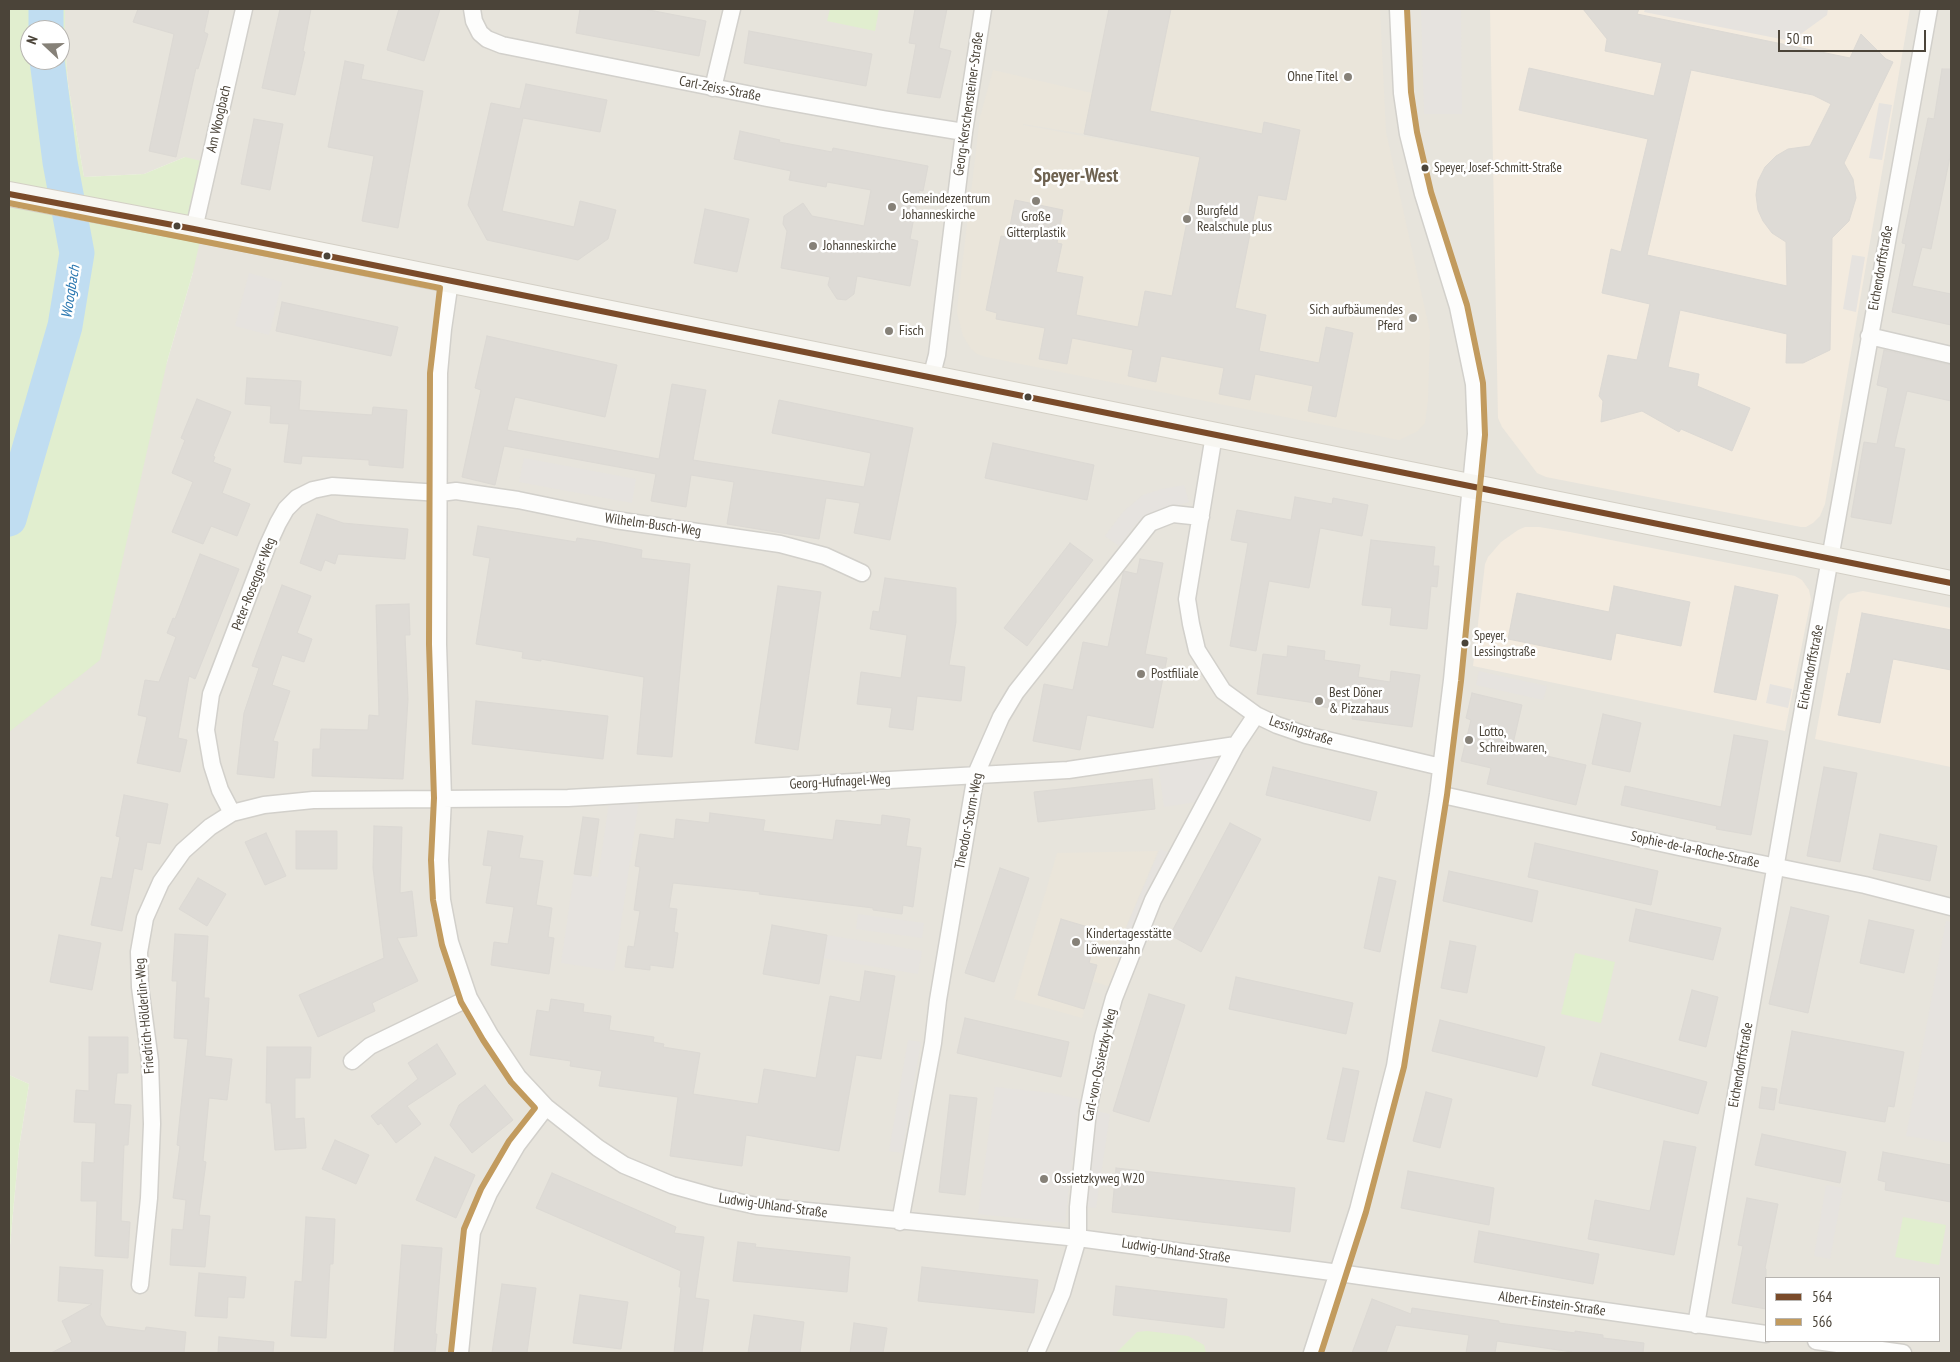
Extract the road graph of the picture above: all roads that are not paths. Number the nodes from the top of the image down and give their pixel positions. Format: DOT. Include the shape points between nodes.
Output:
graph roads {
  1 [pos="244,9"];
  2 [pos="472,9"];
  3 [pos="732,9"];
  4 [pos="983,9"];
  5 [pos="1398,9"];
  6 [pos="1928,9"];
  7 [pos="713,88"];
  8 [pos="964,132"];
  9 [pos="9,194"];
  10 [pos="194,229"];
  11 [pos="450,281"];
  12 [pos="1869,336"];
  13 [pos="1951,355"];
  14 [pos="931,378"];
  15 [pos="1214,435"];
  16 [pos="1470,486"];
  17 [pos="440,493"];
  18 [pos="1201,516"];
  19 [pos="1830,559"];
  20 [pos="862,572"];
  21 [pos="1951,583"];
  22 [pos="1256,716"];
  23 [pos="1236,745"];
  24 [pos="1441,767"];
  25 [pos="976,774"];
  26 [pos="1438,794"];
  27 [pos="443,798"];
  28 [pos="232,813"];
  29 [pos="1776,867"];
  30 [pos="1951,907"];
  31 [pos="470,998"];
  32 [pos="352,1060"];
  33 [pos="546,1107"];
  34 [pos="900,1222"];
  35 [pos="1078,1238"];
  36 [pos="1339,1273"];
  37 [pos="140,1285"];
  38 [pos="1696,1325"];
  39 [pos="1765,1334"];
  40 [pos="1823,1342"];
  41 [pos="460,1353"];
  42 [pos="1036,1353"];
  43 [pos="1312,1353"];
  44 [pos="1903,1353"];
  1 -- 10 [label="street, Am Woogbach"];
  2 -- 7 [label="street, Carl-Zeiss-Straße" via="480,33 502,45"];
  3 -- 7 [label="street"];
  4 -- 8 [label="street, Georg-Kerschensteiner-Straße"];
  5 -- 16 [label="street" via="1402,93 1408,134 1458,307 1474,384 1476,434"];
  6 -- 12 [label="street, Eichendorffstraße"];
  7 -- 8 [label="street, Carl-Zeiss-Straße"];
  8 -- 14 [label="street, Georg-Kerschensteiner-Straße" via="937,355"];
  9 -- 10 [label="main road"];
  10 -- 11 [label="main road"];
  11 -- 14 [label="main road"];
  11 -- 17 [label="street, Ludwig-Uhland-Straße" via="439,373"];
  12 -- 13 [label="street"];
  12 -- 19 [label="street, Eichendorffstraße"];
  14 -- 15 [label="main road"];
  15 -- 16 [label="main road"];
  15 -- 18 [label="street, Lessingstraße"];
  16 -- 19 [label="main road"];
  16 -- 24 [label="street"];
  17 -- 20 [label="street, Wilhelm-Busch-Weg" via="456,491 509,498 615,520 780,544 825,556"];
  17 -- 27 [label="street, Ludwig-Uhland-Straße" via="438,644"];
  17 -- 28 [label="street, Peter-Rosegger-Weg" via="332,486 297,498 286,509 267,547 211,694 206,730 212,765"];
  18 -- 22 [label="street, Lessingstraße" via="1187,599 1197,650 1223,691"];
  18 -- 25 [label="street, Theodor-Storm-Weg" via="1173,514 1150,523 1016,692 1001,717"];
  19 -- 21 [label="main road"];
  19 -- 29 [label="street, Eichendorffstraße"];
  22 -- 23 [label="street, Carl-von-Ossietzky-Weg"];
  22 -- 24 [label="street, Lessingstraße" via="1306,735"];
  23 -- 25 [label="street, Georg-Hufnagel-Weg" via="1068,770"];
  23 -- 35 [label="street, Carl-von-Ossietzky-Weg" via="1153,900 1114,998 1088,1111"];
  24 -- 26 [label="street"];
  25 -- 27 [label="street, Georg-Hufnagel-Weg" via="568,798"];
  25 -- 34 [label="street, Theodor-Storm-Weg" via="933,1043"];
  26 -- 29 [label="street, Sophie-de-la-Roche-Straße"];
  26 -- 36 [label="street" via="1395,1066"];
  27 -- 28 [label="street, Friedrich-Hölderlin-Weg" via="313,800 264,805"];
  27 -- 31 [label="street, Ludwig-Uhland-Straße" via="442,900 450,942"];
  28 -- 37 [label="street, Friedrich-Hölderlin-Weg" via="183,851 160,882 145,918 139,952 140,987 150,1061 152,1124 149,1198"];
  29 -- 30 [label="street, Sophie-de-la-Roche-Straße"];
  29 -- 38 [label="street, Eichendorffstraße"];
  31 -- 32 [label="street" via="370,1046"];
  31 -- 33 [label="street, Ludwig-Uhland-Straße" via="518,1077"];
  33 -- 34 [label="street, Ludwig-Uhland-Straße" via="624,1165 672,1185 757,1206"];
  33 -- 41 [label="street" via="517,1146 489,1193 472,1232"];
  34 -- 35 [label="street, Ludwig-Uhland-Straße"];
  35 -- 36 [label="street, Ludwig-Uhland-Straße"];
  35 -- 42 [label="street, Carl-von-Ossietzky-Weg" via="1062,1293"];
  36 -- 38 [label="street, Albert-Einstein-Straße"];
  36 -- 43 [label="street"];
  38 -- 39 [label="street, Albert-Einstein-Straße"];
  40 -- 44 [label="street"];
}
